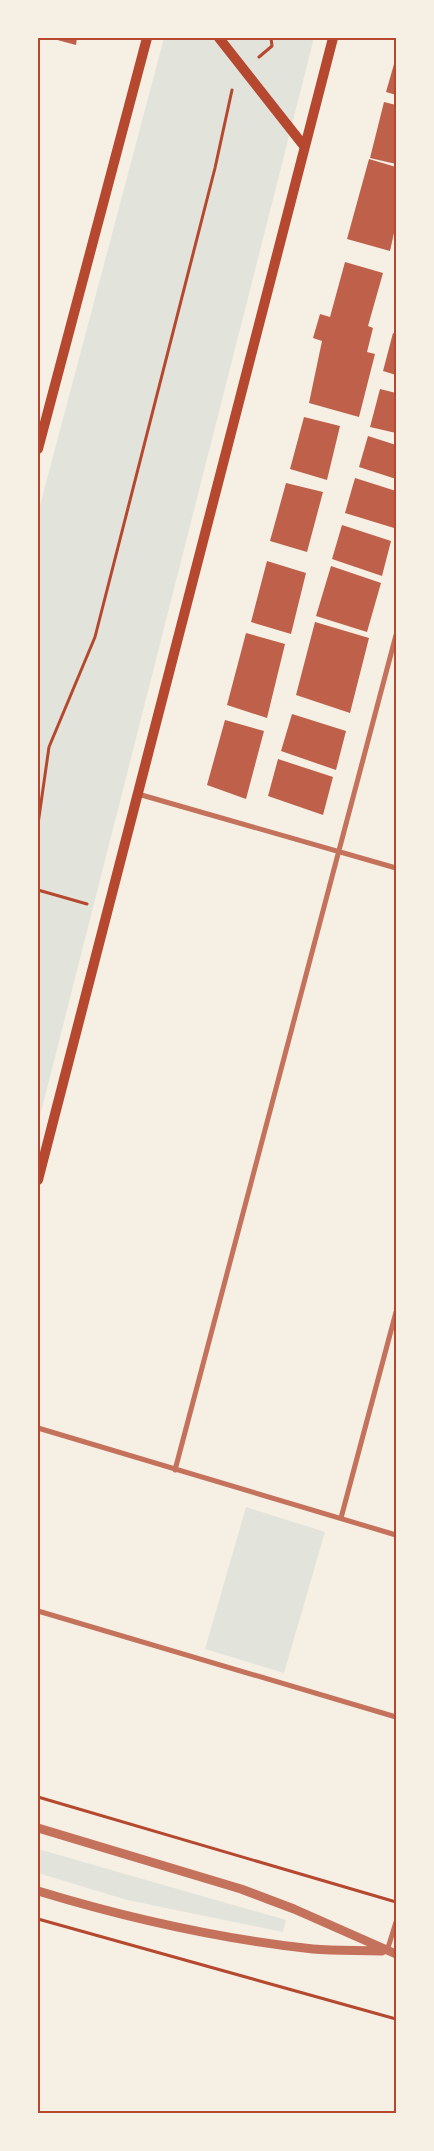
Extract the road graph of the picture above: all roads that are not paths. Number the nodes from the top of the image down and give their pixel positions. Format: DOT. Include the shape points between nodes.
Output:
graph roads {
  1 [pos="146,38"];
  2 [pos="219,38"];
  3 [pos="333,38"];
  4 [pos="304,146"];
  5 [pos="38,449"];
  6 [pos="396,635"];
  7 [pos="138,794"];
  8 [pos="339,851"];
  9 [pos="396,868"];
  10 [pos="38,1180"];
  11 [pos="396,1312"];
  12 [pos="38,1428"];
  13 [pos="175,1470"];
  14 [pos="341,1518"];
  15 [pos="396,1535"];
  16 [pos="38,1611"];
  17 [pos="396,1718"];
  18 [pos="38,1828"];
  19 [pos="38,1891"];
  20 [pos="396,1922"];
  21 [pos="387,1951"];
  22 [pos="396,1954"];
  1 -- 5 [label="main road"];
  2 -- 4 [label="main road"];
  3 -- 4 [label="main road"];
  4 -- 7 [label="main road"];
  6 -- 8 [label="street"];
  7 -- 8 [label="street"];
  7 -- 10 [label="main road"];
  8 -- 9 [label="street"];
  8 -- 13 [label="street"];
  11 -- 14 [label="street"];
  12 -- 13 [label="street"];
  13 -- 14 [label="street"];
  14 -- 15 [label="street"];
  16 -- 17 [label="street"];
  18 -- 21 [label="street" via="241,1889"];
  19 -- 21 [label="street" via="141,1919 244,1940 315,1949"];
  20 -- 21 [label="street"];
  21 -- 22 [label="street"];
}
